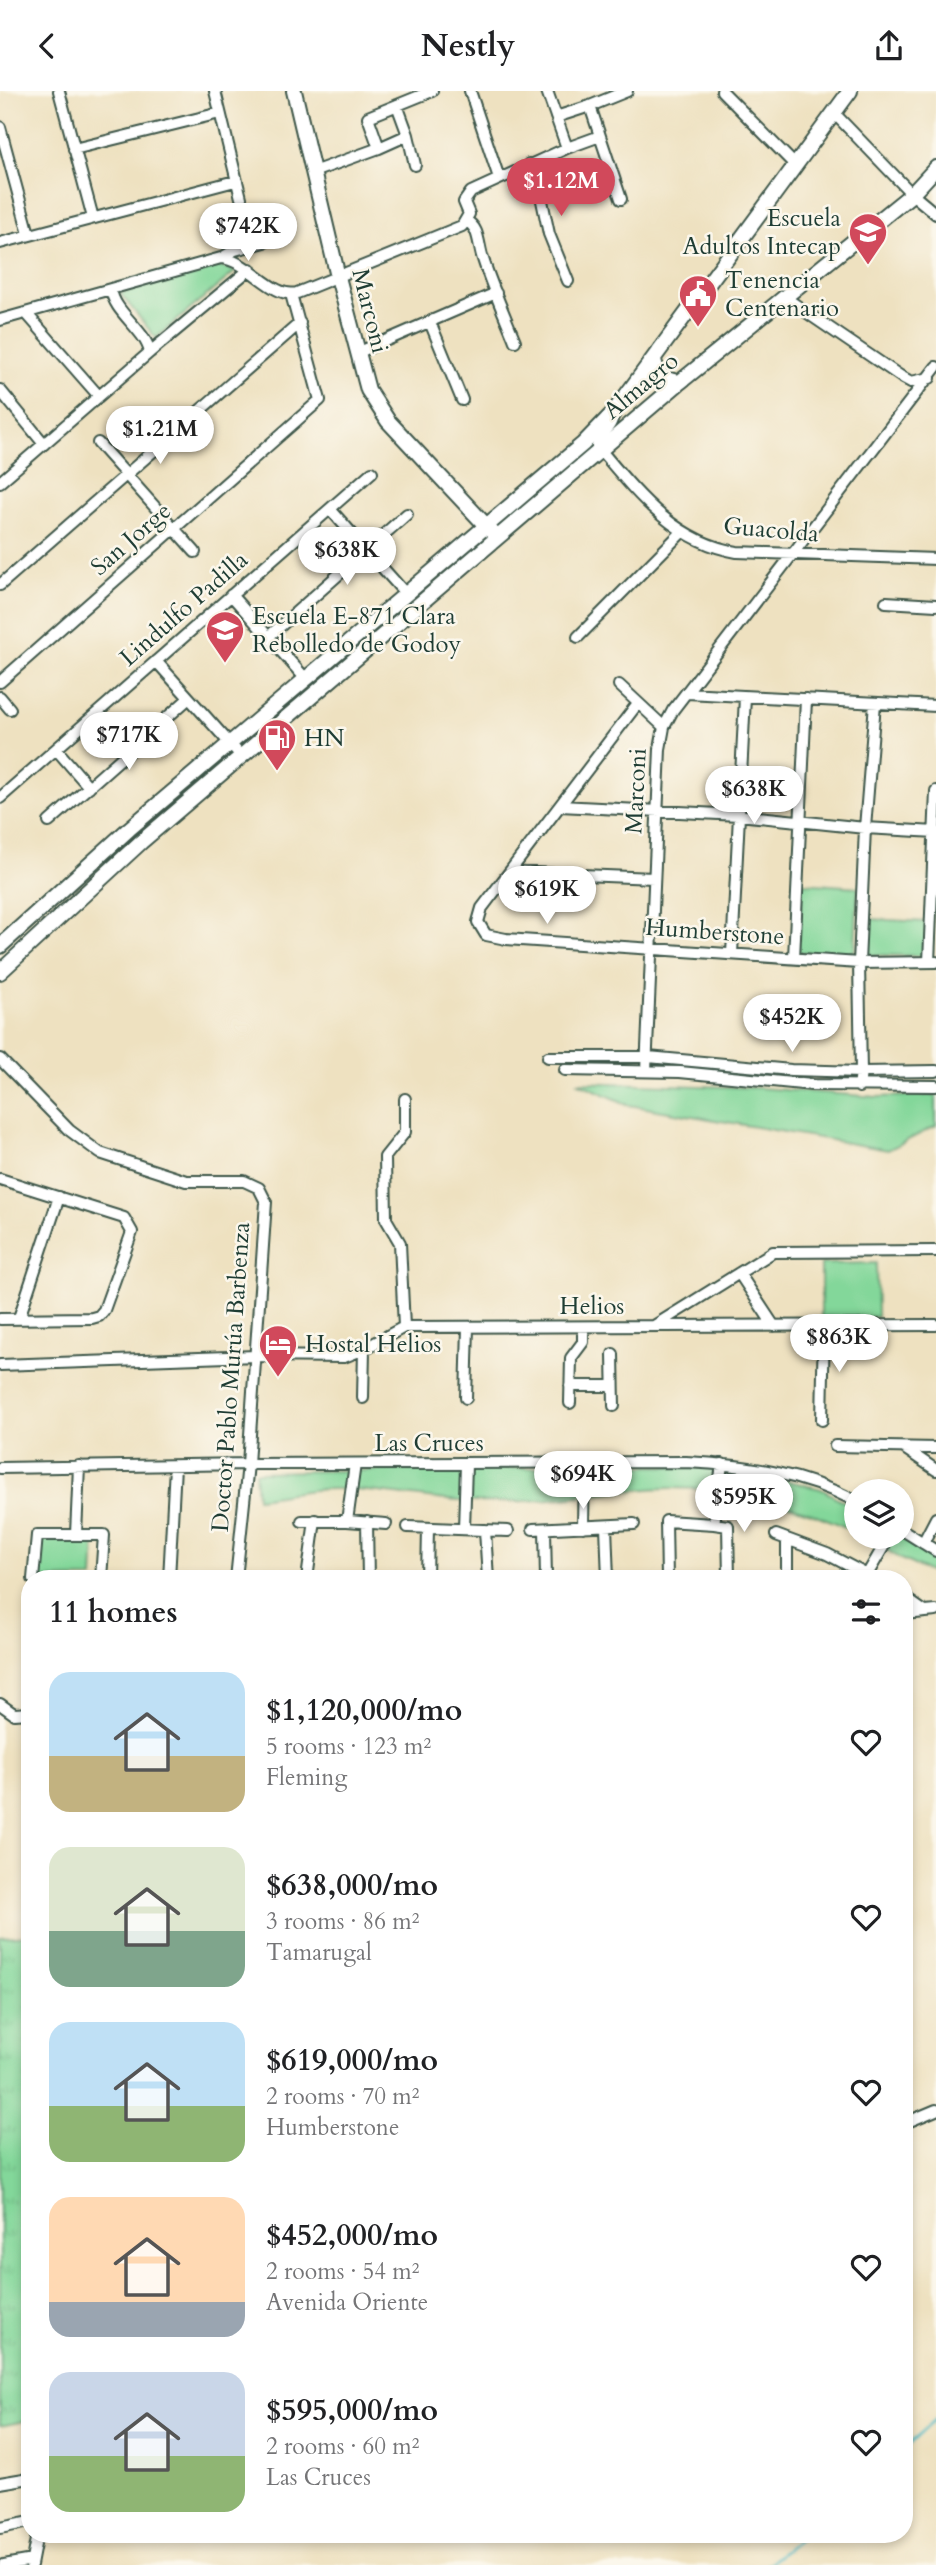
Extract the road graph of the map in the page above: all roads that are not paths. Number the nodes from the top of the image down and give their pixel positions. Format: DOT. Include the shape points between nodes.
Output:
graph roads {
  1 [pos="59,91"];
  2 [pos="215,91"];
  3 [pos="294,91"];
  4 [pos="432,91"];
  5 [pos="470,91"];
  6 [pos="547,91"];
  7 [pos="625,91"];
  8 [pos="722,91"];
  9 [pos="850,91"];
  10 [pos="397,105"];
  11 [pos="590,106"];
  12 [pos="220,113"];
  13 [pos="834,113"];
  14 [pos="556,117"];
  15 [pos="0,127"];
  16 [pos="408,135"];
  17 [pos="600,136"];
  18 [pos="379,148"];
  19 [pos="567,148"];
  20 [pos="74,149"];
  21 [pos="529,164"];
  22 [pos="415,165"];
  23 [pos="795,165"];
  24 [pos="936,168"];
  25 [pos="313,172"];
  26 [pos="499,178"];
  27 [pos="235,181"];
  28 [pos="912,194"];
  29 [pos="241,198"];
  30 [pos="621,199"];
  31 [pos="936,213"];
  32 [pos="93,218"];
  33 [pos="467,221"];
  34 [pos="29,234"];
  35 [pos="265,241"];
  36 [pos="0,243"];
  37 [pos="221,258"];
  38 [pos="250,269"];
  39 [pos="338,277"];
  40 [pos="568,281"];
  41 [pos="111,289"];
  42 [pos="496,293"];
  43 [pos="291,294"];
  44 [pos="784,297"];
  45 [pos="26,313"];
  46 [pos="0,320"];
  47 [pos="430,322"];
  48 [pos="300,323"];
  49 [pos="515,341"];
  50 [pos="150,352"];
  51 [pos="357,353"];
  52 [pos="654,358"];
  53 [pos="936,367"];
  54 [pos="642,375"];
  55 [pos="932,378"];
  56 [pos="680,382"];
  57 [pos="0,390"];
  58 [pos="98,395"];
  59 [pos="662,398"];
  60 [pos="462,400"];
  61 [pos="614,412"];
  62 [pos="98,443"];
  63 [pos="44,444"];
  64 [pos="601,450"];
  65 [pos="372,472"];
  66 [pos="126,475"];
  67 [pos="0,482"];
  68 [pos="330,509"];
  69 [pos="407,514"];
  70 [pos="485,525"];
  71 [pos="175,528"];
  72 [pos="682,532"];
  73 [pos="498,538"];
  74 [pos="366,550"];
  75 [pos="195,552"];
  76 [pos="791,555"];
  77 [pos="936,559"];
  78 [pos="0,585"];
  79 [pos="405,593"];
  80 [pos="231,595"];
  81 [pos="886,602"];
  82 [pos="936,605"];
  83 [pos="578,637"];
  84 [pos="267,638"];
  85 [pos="156,661"];
  86 [pos="305,678"];
  87 [pos="0,682"];
  88 [pos="620,685"];
  89 [pos="687,693"];
  90 [pos="0,697"];
  91 [pos="745,697"];
  92 [pos="188,699"];
  93 [pos="806,699"];
  94 [pos="638,703"];
  95 [pos="875,703"];
  96 [pos="936,706"];
  97 [pos="10,709"];
  98 [pos="664,727"];
  99 [pos="229,744"];
  100 [pos="56,749"];
  101 [pos="242,757"];
  102 [pos="89,787"];
  103 [pos="936,791"];
  104 [pos="0,798"];
  105 [pos="560,806"];
  106 [pos="657,811"];
  107 [pos="739,815"];
  108 [pos="800,820"];
  109 [pos="49,822"];
  110 [pos="865,828"];
  111 [pos="935,832"];
  112 [pos="510,872"];
  113 [pos="654,878"];
  114 [pos="0,946"];
  115 [pos="652,949"];
  116 [pos="732,954"];
  117 [pos="794,958"];
  118 [pos="932,962"];
  119 [pos="859,963"];
  120 [pos="0,972"];
  121 [pos="548,1057"];
  122 [pos="648,1057"];
  123 [pos="0,1059"];
  124 [pos="565,1070"];
  125 [pos="646,1071"];
  126 [pos="936,1071"];
  127 [pos="861,1072"];
  128 [pos="936,1086"];
  129 [pos="859,1087"];
  130 [pos="405,1099"];
  131 [pos="0,1179"];
  132 [pos="59,1197"];
  133 [pos="936,1251"];
  134 [pos="739,1273"];
  135 [pos="19,1318"];
  136 [pos="0,1319"];
  137 [pos="936,1325"];
  138 [pos="774,1326"];
  139 [pos="824,1326"];
  140 [pos="404,1327"];
  141 [pos="468,1327"];
  142 [pos="652,1327"];
  143 [pos="583,1328"];
  144 [pos="364,1349"];
  145 [pos="613,1354"];
  146 [pos="256,1356"];
  147 [pos="0,1365"];
  148 [pos="613,1386"];
  149 [pos="570,1387"];
  150 [pos="363,1398"];
  151 [pos="466,1398"];
  152 [pos="570,1403"];
  153 [pos="614,1406"];
  154 [pos="822,1420"];
  155 [pos="835,1446"];
  156 [pos="904,1448"];
  157 [pos="936,1448"];
  158 [pos="584,1463"];
  159 [pos="248,1464"];
  160 [pos="355,1464"];
  161 [pos="467,1464"];
  162 [pos="722,1464"];
  163 [pos="79,1466"];
  164 [pos="175,1466"];
  165 [pos="0,1468"];
  166 [pos="936,1470"];
  167 [pos="844,1495"];
  168 [pos="936,1518"];
  169 [pos="315,1520"];
  170 [pos="302,1521"];
  171 [pos="348,1521"];
  172 [pos="367,1522"];
  173 [pos="386,1524"];
  174 [pos="634,1524"];
  175 [pos="714,1524"];
  176 [pos="606,1525"];
  177 [pos="408,1527"];
  178 [pos="583,1527"];
  179 [pos="428,1528"];
  180 [pos="464,1529"];
  181 [pos="485,1530"];
  182 [pos="508,1531"];
  183 [pos="76,1534"];
  184 [pos="776,1535"];
  185 [pos="914,1537"];
  186 [pos="787,1539"];
  187 [pos="923,1543"];
  188 [pos="883,1549"];
  189 [pos="936,1551"];
  190 [pos="34,1570"];
  191 [pos="102,1570"];
  192 [pos="169,1570"];
  193 [pos="237,1570"];
  194 [pos="308,1570"];
  195 [pos="368,1570"];
  196 [pos="427,1570"];
  197 [pos="487,1570"];
  198 [pos="545,1570"];
  199 [pos="608,1570"];
  200 [pos="667,1570"];
  201 [pos="729,1570"];
  202 [pos="787,1570"];
  203 [pos="857,1570"];
  204 [pos="873,1570"];
  205 [pos="913,1602"];
  206 [pos="931,1612"];
  207 [pos="913,1613"];
  208 [pos="0,1703"];
  209 [pos="21,1714"];
  210 [pos="936,2111"];
  211 [pos="913,2120"];
  212 [pos="21,2479"];
  213 [pos="0,2483"];
  214 [pos="21,2524"];
  215 [pos="0,2528"];
  216 [pos="35,2543"];
  217 [pos="32,2563"];
  218 [pos="4,2565"];
  1 -- 20 [label="street"];
  2 -- 12 [label="street"];
  3 -- 25 [label="main road, Marconi"];
  4 -- 10 [label="street"];
  5 -- 26 [label="street"];
  6 -- 14 [label="street"];
  7 -- 11 [label="street"];
  8 -- 23 [label="street"];
  9 -- 13 [label="main road"];
  10 -- 16 [label="street"];
  10 -- 18 [label="street" via="368,117"];
  11 -- 14 [label="street"];
  11 -- 17 [label="street"];
  12 -- 20 [label="street"];
  12 -- 27 [label="street"];
  13 -- 23 [label="main road"];
  13 -- 28 [label="street"];
  14 -- 19 [label="street"];
  15 -- 34 [label="street"];
  16 -- 18 [label="street"];
  16 -- 22 [label="street"];
  17 -- 19 [label="street"];
  17 -- 30 [label="street"];
  18 -- 25 [label="street"];
  19 -- 21 [label="street"];
  20 -- 32 [label="street"];
  21 -- 26 [label="street"];
  21 -- 40 [label="street"];
  23 -- 52 [label="main road"];
  24 -- 28 [label="main road, Almagro"];
  25 -- 39 [label="main road, Marconi"];
  26 -- 33 [label="street" via="466,196"];
  27 -- 29 [label="street"];
  27 -- 32 [label="street"];
  28 -- 31 [label="street"];
  28 -- 44 [label="main road, Almagro"];
  32 -- 34 [label="street"];
  33 -- 39 [label="street"];
  33 -- 42 [label="street" via="476,232"];
  34 -- 36 [label="street"];
  35 -- 37 [label="street"];
  37 -- 38 [label="street"];
  37 -- 41 [label="street"];
  38 -- 43 [label="street"];
  38 -- 50 [label="street"];
  39 -- 43 [label="street"];
  39 -- 51 [label="main road, Marconi"];
  41 -- 45 [label="street"];
  41 -- 50 [label="street" via="147,340"];
  42 -- 47 [label="street"];
  42 -- 49 [label="street"];
  43 -- 48 [label="street"];
  44 -- 55 [label="street" via="900,376 911,381"];
  44 -- 56 [label="main road, Almagro"];
  45 -- 46 [label="street"];
  45 -- 58 [label="street"];
  47 -- 51 [label="street"];
  47 -- 60 [label="street"];
  48 -- 66 [label="street"];
  48 -- 71 [label="street, San Jorge" via="320,400"];
  50 -- 58 [label="street"];
  51 -- 70 [label="main road, Marconi" via="380,411"];
  52 -- 54 [label="main road"];
  52 -- 56 [label="main road" via="659,373"];
  53 -- 55 [label="street, Marconi"];
  54 -- 59 [label="main road" via="658,384"];
  54 -- 61 [label="main road"];
  55 -- 76 [label="street, Marconi"];
  56 -- 59 [label="main road, Almagro"];
  57 -- 63 [label="street"];
  58 -- 63 [label="street"];
  59 -- 64 [label="main road, Almagro"];
  61 -- 64 [label="street" via="611,425 597,443"];
  61 -- 70 [label="main road" via="583,444"];
  62 -- 66 [label="street"];
  63 -- 67 [label="street"];
  64 -- 72 [label="street, Guacolda" via="652,508"];
  64 -- 73 [label="main road, Almagro"];
  65 -- 68 [label="street, Lindulfo Padilla"];
  66 -- 71 [label="street"];
  66 -- 78 [label="street"];
  68 -- 74 [label="street"];
  68 -- 80 [label="street, Lindulfo Padilla"];
  69 -- 74 [label="street"];
  70 -- 73 [label="main road, Marconi"];
  70 -- 79 [label="main road"];
  71 -- 75 [label="street"];
  71 -- 87 [label="street, San Jorge"];
  72 -- 76 [label="street, Guacolda" via="724,550"];
  72 -- 83 [label="street"];
  73 -- 101 [label="main road, Almagro"];
  74 -- 79 [label="street"];
  74 -- 84 [label="street"];
  76 -- 77 [label="street, Guacolda"];
  76 -- 89 [label="street, Marconi"];
  79 -- 86 [label="main road"];
  80 -- 84 [label="street"];
  80 -- 85 [label="street, Lindulfo Padilla"];
  81 -- 82 [label="street"];
  84 -- 86 [label="street"];
  85 -- 92 [label="street"];
  85 -- 100 [label="street, Lindulfo Padilla"];
  86 -- 99 [label="main road"];
  88 -- 94 [label="street"];
  89 -- 91 [label="street"];
  89 -- 98 [label="street, Marconi"];
  90 -- 97 [label="street"];
  91 -- 93 [label="street"];
  91 -- 107 [label="street"];
  92 -- 99 [label="street"];
  92 -- 102 [label="street"];
  93 -- 95 [label="street"];
  93 -- 108 [label="street"];
  94 -- 98 [label="street"];
  94 -- 105 [label="street, Humberstone"];
  95 -- 96 [label="street"];
  95 -- 110 [label="street"];
  98 -- 106 [label="street, Marconi"];
  99 -- 101 [label="street"];
  99 -- 114 [label="main road"];
  100 -- 102 [label="street"];
  100 -- 104 [label="street, Lindulfo Padilla"];
  101 -- 120 [label="main road, Almagro" via="141,842"];
  102 -- 109 [label="street"];
  103 -- 111 [label="street"];
  105 -- 106 [label="street"];
  105 -- 112 [label="street, Humberstone"];
  106 -- 107 [label="street"];
  106 -- 113 [label="street, Marconi"];
  107 -- 108 [label="street"];
  107 -- 116 [label="street"];
  108 -- 110 [label="street"];
  108 -- 117 [label="street"];
  110 -- 111 [label="street"];
  110 -- 119 [label="street"];
  111 -- 118 [label="street"];
  112 -- 113 [label="street"];
  112 -- 115 [label="street, Humberstone" via="480,912 480,927 489,937"];
  113 -- 115 [label="street, Marconi"];
  115 -- 116 [label="street, Humberstone"];
  115 -- 122 [label="street, Marconi"];
  116 -- 117 [label="street, Humberstone"];
  117 -- 119 [label="street, Humberstone"];
  118 -- 119 [label="street, Humberstone"];
  119 -- 127 [label="street"];
  121 -- 122 [label="street"];
  122 -- 125 [label="street, Marconi"];
  122 -- 127 [label="street"];
  123 -- 146 [label="street, Doctor Pablo Murúa Barbenza" via="69,1130 100,1153 186,1181 236,1180 259,1188 266,1202"];
  124 -- 125 [label="street"];
  125 -- 129 [label="street"];
  126 -- 127 [label="street"];
  127 -- 129 [label="street"];
  128 -- 129 [label="street"];
  130 -- 140 [label="street" via="405,1132 385,1157 386,1219 400,1243"];
  131 -- 132 [label="street"];
  132 -- 135 [label="street"];
  132 -- 135 [label="street" via="124,1218 132,1232 99,1316"];
  133 -- 134 [label="street" via="773,1252"];
  134 -- 138 [label="street"];
  134 -- 142 [label="street"];
  135 -- 136 [label="street"];
  137 -- 139 [label="street, Helios"];
  138 -- 139 [label="street, Helios"];
  138 -- 142 [label="street, Helios"];
  139 -- 154 [label="street"];
  140 -- 141 [label="street, Helios"];
  140 -- 144 [label="street, Helios"];
  141 -- 143 [label="street, Helios"];
  141 -- 151 [label="street"];
  142 -- 143 [label="street, Helios"];
  143 -- 149 [label="street" via="583,1342 571,1358"];
  144 -- 146 [label="street, Helios" via="344,1357"];
  144 -- 150 [label="street"];
  145 -- 148 [label="street"];
  146 -- 147 [label="street, Helios"];
  146 -- 159 [label="street, Doctor Pablo Murúa Barbenza"];
  148 -- 149 [label="street"];
  148 -- 153 [label="street"];
  149 -- 152 [label="street"];
  155 -- 156 [label="street"];
  156 -- 157 [label="street"];
  156 -- 166 [label="street"];
  158 -- 161 [label="street, Las Cruces"];
  158 -- 162 [label="street, Las Cruces"];
  158 -- 178 [label="street"];
  159 -- 160 [label="street, Las Cruces"];
  159 -- 164 [label="street, Las Cruces"];
  159 -- 193 [label="street, Doctor Pablo Murúa Barbenza"];
  160 -- 161 [label="street, Las Cruces"];
  160 -- 171 [label="street"];
  161 -- 180 [label="street"];
  162 -- 167 [label="street, Las Cruces" via="784,1473"];
  162 -- 175 [label="street"];
  163 -- 164 [label="street, Las Cruces"];
  163 -- 165 [label="street, Las Cruces"];
  163 -- 183 [label="street"];
  164 -- 192 [label="street"];
  168 -- 187 [label="street"];
  169 -- 170 [label="street"];
  169 -- 171 [label="street"];
  169 -- 194 [label="street"];
  171 -- 172 [label="street"];
  172 -- 173 [label="street"];
  172 -- 195 [label="street"];
  174 -- 176 [label="street"];
  175 -- 200 [label="street" via="666,1521"];
  175 -- 201 [label="street" via="728,1526"];
  176 -- 178 [label="street"];
  176 -- 199 [label="street"];
  177 -- 179 [label="street"];
  178 -- 198 [label="street" via="539,1529"];
  179 -- 180 [label="street"];
  179 -- 196 [label="street"];
  180 -- 181 [label="street"];
  181 -- 182 [label="street"];
  181 -- 197 [label="street"];
  183 -- 190 [label="street" via="37,1535"];
  183 -- 191 [label="street" via="104,1535"];
  184 -- 186 [label="street"];
  185 -- 187 [label="street"];
  186 -- 202 [label="street"];
  186 -- 203 [label="street"];
  187 -- 189 [label="street"];
  188 -- 204 [label="street"];
  205 -- 206 [label="street"];
  206 -- 207 [label="street"];
  208 -- 209 [label="street" via="14,1714"];
  210 -- 211 [label="street"];
  212 -- 213 [label="street"];
  214 -- 215 [label="street"];
  216 -- 217 [label="street"];
  217 -- 218 [label="street"];
}
